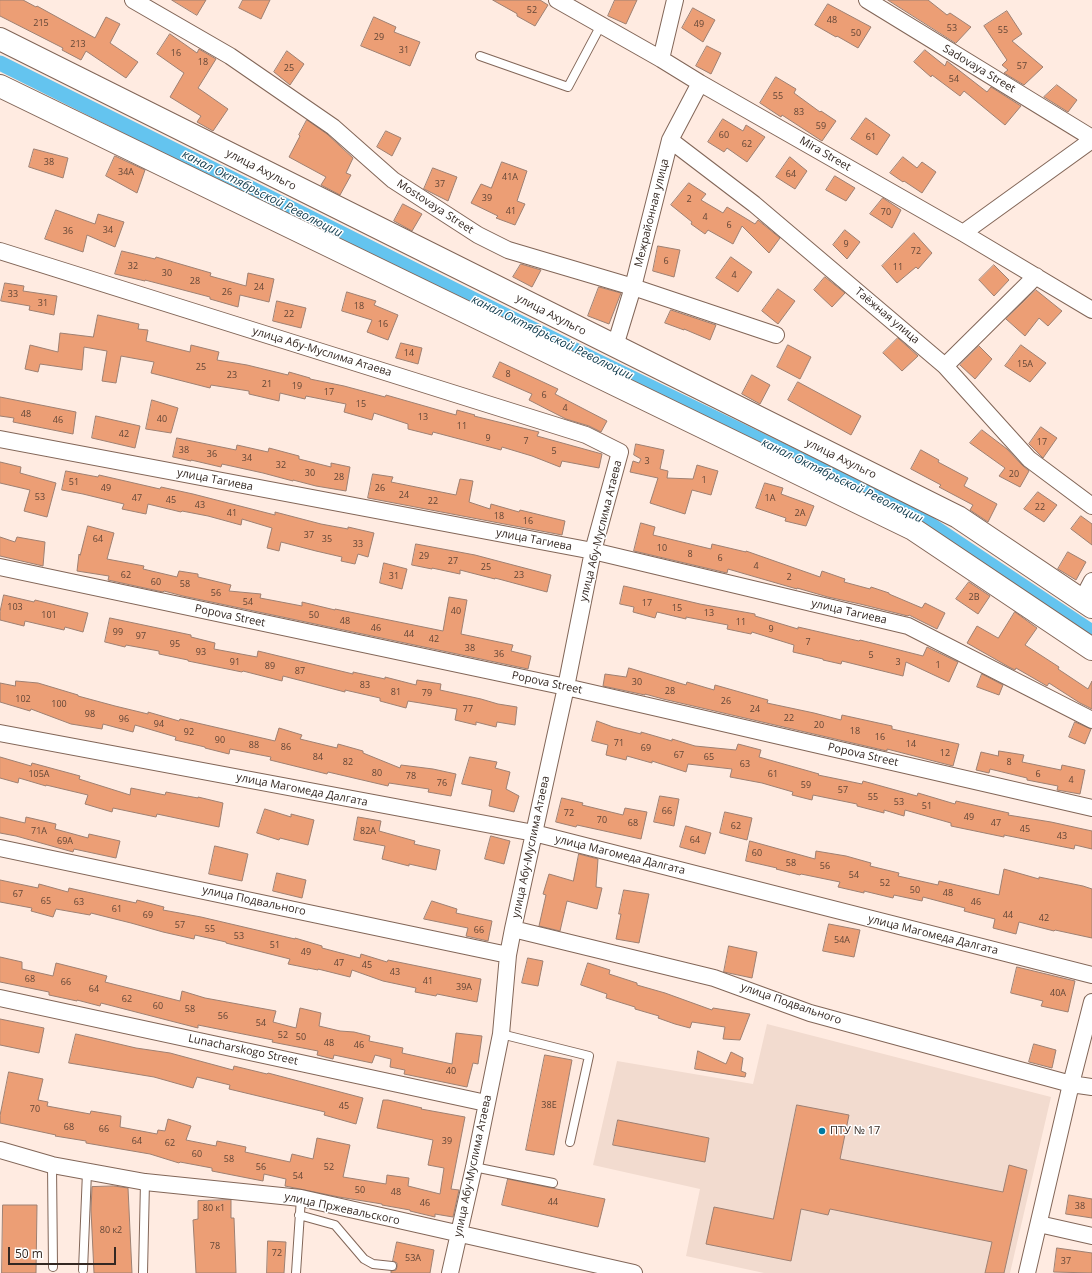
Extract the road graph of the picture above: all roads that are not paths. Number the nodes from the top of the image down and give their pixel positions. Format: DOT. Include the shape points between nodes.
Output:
graph roads {
  1 [pos="132,0"];
  2 [pos="557,0"];
  3 [pos="675,0"];
  4 [pos="867,0"];
  5 [pos="601,25"];
  6 [pos="0,39"];
  7 [pos="480,56"];
  8 [pos="661,60"];
  9 [pos="700,83"];
  10 [pos="0,86"];
  11 [pos="1092,139"];
  12 [pos="670,140"];
  13 [pos="963,233"];
  14 [pos="0,251"];
  15 [pos="1036,276"];
  16 [pos="633,287"];
  17 [pos="1092,310"];
  18 [pos="776,335"];
  19 [pos="615,346"];
  20 [pos="945,366"];
  21 [pos="0,440"];
  22 [pos="1092,506"];
  23 [pos="593,551"];
  24 [pos="0,567"];
  25 [pos="1092,581"];
  26 [pos="1087,604"];
  27 [pos="1092,649"];
  28 [pos="566,687"];
  29 [pos="1092,720"];
  30 [pos="0,733"];
  31 [pos="1092,808"];
  32 [pos="534,833"];
  33 [pos="0,848"];
  34 [pos="513,929"];
  35 [pos="508,955"];
  36 [pos="1092,975"];
  37 [pos="0,998"];
  38 [pos="1092,1002"];
  39 [pos="501,1034"];
  40 [pos="1071,1084"];
  41 [pos="1092,1087"];
  42 [pos="486,1103"];
  43 [pos="570,1142"];
  44 [pos="0,1150"];
  45 [pos="52,1165"];
  46 [pos="474,1167"];
  47 [pos="87,1172"];
  48 [pos="145,1182"];
  49 [pos="553,1183"];
  50 [pos="301,1198"];
  51 [pos="299,1215"];
  52 [pos="1039,1224"];
  53 [pos="459,1234"];
  54 [pos="1092,1236"];
  55 [pos="392,1266"];
  56 [pos="53,1267"];
  57 [pos="82,1270"];
  58 [pos="143,1273"];
  59 [pos="296,1273"];
  60 [pos="450,1273"];
  61 [pos="634,1273"];
  62 [pos="1027,1273"];
  1 -- 16 [label="street, Mostovaya Street" via="230,56 333,127 394,180 478,235 508,250"];
  2 -- 5 [label="street, Mira Street"];
  3 -- 8 [label="street"];
  4 -- 11 [label="street, Sadovaya Street"];
  5 -- 7 [label="lane" via="568,87"];
  5 -- 8 [label="street, Mira Street"];
  6 -- 19 [label="main road, улица Ахульго"];
  8 -- 9 [label="street, Mira Street"];
  9 -- 12 [label="street, Межрайонная улица"];
  9 -- 13 [label="street, Mira Street"];
  10 -- 27 [label="main road" via="914,529"];
  11 -- 13 [label="street"];
  12 -- 16 [label="street, Межрайонная улица"];
  12 -- 20 [label="street, Таёжная улица" via="754,204"];
  13 -- 15 [label="street, Mira Street"];
  14 -- 23 [label="street, улица Абу-Муслима Атаева" via="586,435 620,452"];
  15 -- 17 [label="street, Mira Street"];
  15 -- 20 [label="street"];
  16 -- 18 [label="street, Mostovaya Street"];
  16 -- 19 [label="street, Межрайонная улица"];
  19 -- 26 [label="main road, улица Ахульго" via="958,517"];
  20 -- 22 [label="street, Таёжная улица" via="1029,459"];
  21 -- 23 [label="street, улица Тагиева"];
  23 -- 28 [label="street, улица Абу-Муслима Атаева"];
  23 -- 29 [label="street, улица Тагиева" via="908,626"];
  24 -- 28 [label="street, Popova Street"];
  25 -- 26 [label="street"];
  28 -- 31 [label="street, Popova Street"];
  28 -- 32 [label="street, улица Абу-Муслима Атаева"];
  30 -- 32 [label="street, улица Магомеда Далгата"];
  32 -- 34 [label="street, улица Абу-Муслима Атаева"];
  32 -- 36 [label="street, улица Магомеда Далгата"];
  33 -- 35 [label="street, улица Подвального"];
  34 -- 35 [label="street, улица Абу-Муслима Атаева"];
  34 -- 40 [label="street, улица Подвального" via="714,978 810,1013"];
  35 -- 39 [label="street, улица Абу-Муслима Атаева"];
  37 -- 42 [label="street, Lunacharskogo Street"];
  38 -- 40 [label="street"];
  39 -- 42 [label="street, улица Абу-Муслима Атаева"];
  39 -- 43 [label="lane" via="589,1056"];
  40 -- 41 [label="street, улица Подвального"];
  40 -- 52 [label="street"];
  42 -- 46 [label="street, улица Абу-Муслима Атаева"];
  44 -- 45 [label="street, улица Пржевальского"];
  45 -- 47 [label="street, улица Пржевальского"];
  45 -- 56 [label="lane"];
  46 -- 49 [label="lane"];
  46 -- 53 [label="street, улица Абу-Муслима Атаева"];
  47 -- 48 [label="street, улица Пржевальского"];
  47 -- 57 [label="lane"];
  48 -- 50 [label="street, улица Пржевальского"];
  48 -- 58 [label="lane"];
  50 -- 51 [label="lane"];
  50 -- 53 [label="street, улица Пржевальского"];
  51 -- 55 [label="lane" via="335,1225 364,1259 373,1264"];
  51 -- 59 [label="lane"];
  52 -- 54 [label="street"];
  52 -- 62 [label="street"];
  53 -- 60 [label="street, улица Абу-Муслима Атаева"];
  53 -- 61 [label="street, улица Пржевальского"];
}
